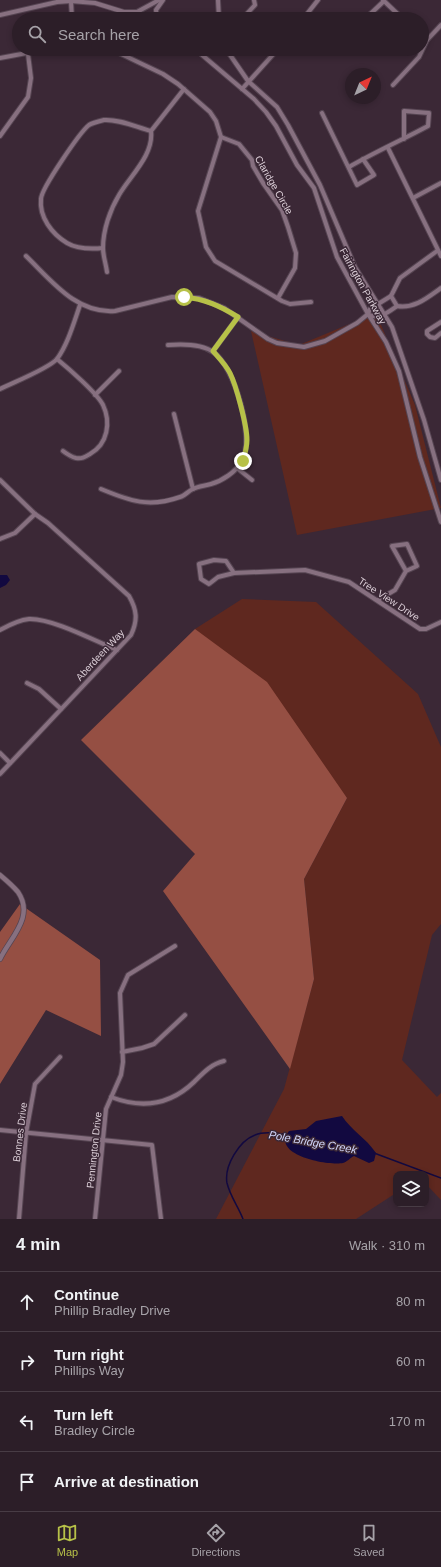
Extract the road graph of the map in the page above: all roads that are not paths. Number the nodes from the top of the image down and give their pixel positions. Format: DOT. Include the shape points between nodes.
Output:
graph roads {
  1 [pos="159,0"];
  2 [pos="163,0"];
  3 [pos="218,0"];
  4 [pos="254,0"];
  5 [pos="318,0"];
  6 [pos="72,1"];
  7 [pos="383,1"];
  8 [pos="12,12"];
  9 [pos="13,12"];
  10 [pos="72,12"];
  11 [pos="124,12"];
  12 [pos="156,12"];
  13 [pos="219,12"];
  14 [pos="248,12"];
  15 [pos="309,12"];
  16 [pos="372,12"];
  17 [pos="395,12"];
  18 [pos="0,15"];
  19 [pos="441,25"];
  20 [pos="429,37"];
  21 [pos="14,56"];
  22 [pos="28,56"];
  23 [pos="125,56"];
  24 [pos="205,56"];
  25 [pos="231,56"];
  26 [pos="272,56"];
  27 [pos="419,56"];
  28 [pos="0,58"];
  29 [pos="248,82"];
  30 [pos="393,85"];
  31 [pos="242,88"];
  32 [pos="184,89"];
  33 [pos="322,113"];
  34 [pos="151,131"];
  35 [pos="0,136"];
  36 [pos="222,137"];
  37 [pos="404,139"];
  38 [pos="388,148"];
  39 [pos="363,159"];
  40 [pos="348,167"];
  41 [pos="441,183"];
  42 [pos="413,198"];
  43 [pos="103,248"];
  44 [pos="437,251"];
  45 [pos="26,256"];
  46 [pos="441,256"];
  47 [pos="107,272"];
  48 [pos="441,288"];
  49 [pos="391,296"];
  50 [pos="278,298"];
  51 [pos="311,302"];
  52 [pos="378,303"];
  53 [pos="80,305"];
  54 [pos="396,306"];
  55 [pos="368,314"];
  56 [pos="384,315"];
  57 [pos="238,317"];
  58 [pos="441,322"];
  59 [pos="441,333"];
  60 [pos="168,345"];
  61 [pos="213,351"];
  62 [pos="57,359"];
  63 [pos="119,371"];
  64 [pos="0,389"];
  65 [pos="95,395"];
  66 [pos="174,414"];
  67 [pos="62,451"];
  68 [pos="237,468"];
  69 [pos="0,480"];
  70 [pos="252,480"];
  71 [pos="441,480"];
  72 [pos="101,489"];
  73 [pos="193,489"];
  74 [pos="35,514"];
  75 [pos="441,522"];
  76 [pos="0,539"];
  77 [pos="406,572"];
  78 [pos="234,573"];
  79 [pos="378,600"];
  80 [pos="441,622"];
  81 [pos="0,630"];
  82 [pos="117,650"];
  83 [pos="26,683"];
  84 [pos="61,709"];
  85 [pos="0,753"];
  86 [pos="10,764"];
  87 [pos="0,774"];
  88 [pos="0,875"];
  89 [pos="175,946"];
  90 [pos="0,959"];
  91 [pos="185,1015"];
  92 [pos="122,1052"];
  93 [pos="60,1057"];
  94 [pos="224,1061"];
  95 [pos="112,1097"];
  96 [pos="0,1130"];
  97 [pos="26,1133"];
  98 [pos="102,1140"];
  99 [pos="19,1219"];
  100 [pos="95,1219"];
  101 [pos="161,1219"];
  1 -- 11 [label="street" via="137,12"];
  2 -- 12 [label="street"];
  3 -- 13 [label="street"];
  4 -- 14 [label="street" via="255,5"];
  5 -- 15 [label="street"];
  6 -- 9 [label="street"];
  6 -- 10 [label="street"];
  6 -- 11 [label="street" via="95,3"];
  7 -- 16 [label="street"];
  7 -- 17 [label="street"];
  8 -- 18 [label="street"];
  19 -- 20 [label="street"];
  21 -- 28 [label="street"];
  22 -- 35 [label="street" via="31,78 28,97"];
  23 -- 32 [label="street" via="163,74"];
  24 -- 31 [label="street, Fairington Parkway"];
  25 -- 29 [label="street, Fairington Parkway"];
  26 -- 29 [label="street"];
  27 -- 30 [label="street"];
  29 -- 31 [label="street"];
  29 -- 52 [label="street, Fairington Parkway" via="277,107 288,125 320,185 355,267"];
  31 -- 55 [label="street, Fairington Parkway" via="266,112 297,165 314,188 337,257"];
  32 -- 34 [label="street"];
  32 -- 36 [label="street" via="210,112"];
  33 -- 40 [label="street"];
  34 -- 43 [label="street" via="152,140 147,152 112,208"];
  34 -- 43 [label="street" via="118,121 103,120 90,125 76,139 41,197 45,223 68,244 81,248"];
  36 -- 50 [label="street, Claridge Circle" via="239,144 252,160 263,183 282,210 296,253 294,268"];
  36 -- 50 [label="street" via="198,211 206,247 215,261"];
  37 -- 37 [label="street" via="428,126 429,113 404,111"];
  37 -- 38 [label="street"];
  38 -- 39 [label="street"];
  38 -- 42 [label="street"];
  39 -- 40 [label="street"];
  39 -- 40 [label="street" via="374,176 357,185"];
  41 -- 42 [label="street"];
  42 -- 44 [label="street"];
  43 -- 47 [label="street"];
  44 -- 46 [label="street"];
  44 -- 49 [label="street" via="400,278"];
  45 -- 53 [label="street"];
  48 -- 54 [label="street" via="406,308"];
  49 -- 52 [label="street"];
  49 -- 54 [label="street"];
  50 -- 51 [label="street" via="290,304"];
  52 -- 55 [label="street"];
  52 -- 56 [label="street, Fairington Parkway"];
  53 -- 57 [label="street" via="106,312 172,298 199,298"];
  53 -- 62 [label="street"];
  54 -- 56 [label="street"];
  55 -- 56 [label="street" via="376,318"];
  55 -- 57 [label="street" via="325,341 304,347 268,339"];
  55 -- 75 [label="street, Fairington Parkway" via="386,342 399,371 420,457"];
  56 -- 71 [label="street, Fairington Parkway" via="392,327 422,413"];
  57 -- 61 [label="street"];
  58 -- 59 [label="street" via="427,331 427,334 435,338"];
  60 -- 61 [label="street"];
  61 -- 68 [label="street" via="231,375 243,416 246,448 243,461"];
  62 -- 64 [label="street"];
  62 -- 65 [label="street"];
  63 -- 65 [label="street"];
  65 -- 67 [label="street" via="102,403 106,414 107,431 104,442 96,451 82,459 74,458"];
  66 -- 73 [label="street"];
  68 -- 70 [label="street"];
  68 -- 73 [label="street" via="225,478"];
  69 -- 74 [label="street, Aberdeen Way"];
  72 -- 73 [label="street" via="131,502 145,503 182,497"];
  74 -- 76 [label="street" via="15,533"];
  74 -- 82 [label="street, Aberdeen Way" via="132,600 136,623 131,635"];
  77 -- 77 [label="street" via="402,565 392,546 407,544 417,566"];
  77 -- 79 [label="street" via="395,590"];
  78 -- 78 [label="street, Tree View Drive" via="226,561 214,560 199,564 201,579 208,584 218,577"];
  78 -- 79 [label="street, Tree View Drive" via="305,570 348,582"];
  79 -- 80 [label="street, Tree View Drive" via="420,629"];
  81 -- 82 [label="street" via="30,619 48,622"];
  82 -- 84 [label="street, Aberdeen Way"];
  83 -- 84 [label="street" via="39,689"];
  84 -- 86 [label="street, Aberdeen Way"];
  85 -- 86 [label="street"];
  86 -- 87 [label="street, Aberdeen Way"];
  88 -- 90 [label="street" via="18,892 23,909 21,926"];
  89 -- 92 [label="street, Pennington Drive" via="136,969 128,975 122,985"];
  91 -- 92 [label="street" via="154,1044"];
  92 -- 95 [label="street, Pennington Drive" via="121,1075"];
  93 -- 97 [label="street, Bonnes Drive" via="34,1084"];
  94 -- 95 [label="street" via="215,1063 183,1092 170,1099 145,1105 124,1102"];
  95 -- 98 [label="street, Pennington Drive" via="106,1109"];
  96 -- 97 [label="street"];
  97 -- 98 [label="street"];
  97 -- 99 [label="street, Bonnes Drive"];
  98 -- 100 [label="street, Pennington Drive"];
  98 -- 101 [label="street" via="152,1145"];
}
